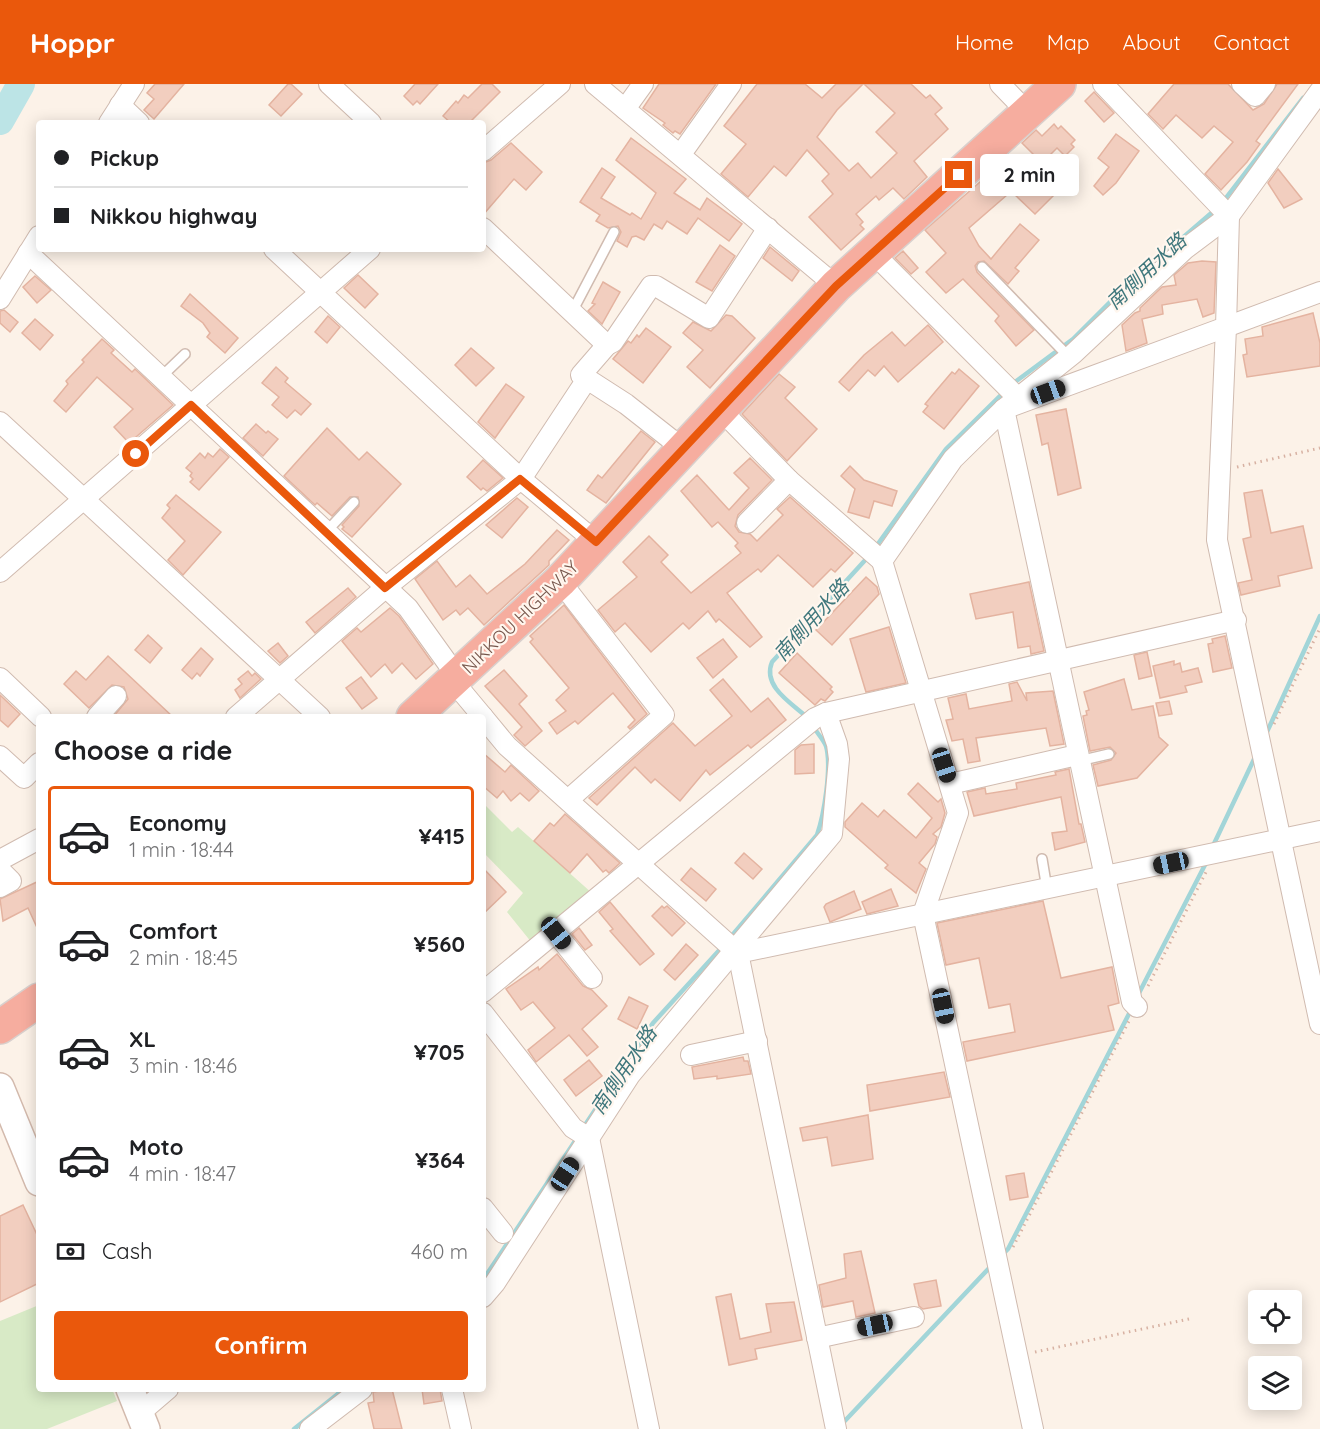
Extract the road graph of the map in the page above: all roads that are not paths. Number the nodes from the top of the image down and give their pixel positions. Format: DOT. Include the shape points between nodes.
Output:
graph roads {
  1 [pos="134,84"];
  2 [pos="329,84"];
  3 [pos="560,84"];
  4 [pos="595,84"];
  5 [pos="643,84"];
  6 [pos="731,84"];
  7 [pos="1000,84"];
  8 [pos="1059,84"];
  9 [pos="1103,84"];
  10 [pos="1242,84"];
  11 [pos="1265,84"];
  12 [pos="1320,91"];
  13 [pos="120,105"];
  14 [pos="625,110"];
  15 [pos="1028,113"];
  16 [pos="112,120"];
  17 [pos="136,120"];
  18 [pos="368,120"];
  19 [pos="486,148"];
  20 [pos="681,154"];
  21 [pos="1223,209"];
  22 [pos="768,228"];
  23 [pos="486,231"];
  24 [pos="614,232"];
  25 [pos="36,241"];
  26 [pos="277,252"];
  27 [pos="367,252"];
  28 [pos="872,252"];
  29 [pos="28,253"];
  30 [pos="982,267"];
  31 [pos="836,286"];
  32 [pos="320,292"];
  33 [pos="1320,292"];
  34 [pos="0,299"];
  35 [pos="572,312"];
  36 [pos="1226,327"];
  37 [pos="607,345"];
  38 [pos="185,354"];
  39 [pos="1068,355"];
  40 [pos="161,377"];
  41 [pos="587,379"];
  42 [pos="1008,394"];
  43 [pos="191,405"];
  44 [pos="719,408"];
  45 [pos="0,422"];
  46 [pos="682,448"];
  47 [pos="520,479"];
  48 [pos="789,480"];
  49 [pos="84,499"];
  50 [pos="354,502"];
  51 [pos="747,523"];
  52 [pos="326,532"];
  53 [pos="596,542"];
  54 [pos="874,554"];
  55 [pos="0,573"];
  56 [pos="560,581"];
  57 [pos="385,588"];
  58 [pos="1236,620"];
  59 [pos="1057,662"];
  60 [pos="0,678"];
  61 [pos="280,678"];
  62 [pos="453,681"];
  63 [pos="920,691"];
  64 [pos="116,696"];
  65 [pos="38,714"];
  66 [pos="100,714"];
  67 [pos="239,714"];
  68 [pos="317,714"];
  69 [pos="416,714"];
  70 [pos="480,714"];
  71 [pos="814,720"];
  72 [pos="486,721"];
  73 [pos="1109,754"];
  74 [pos="0,756"];
  75 [pos="1077,758"];
  76 [pos="36,766"];
  77 [pos="950,784"];
  78 [pos="568,800"];
  79 [pos="1320,831"];
  80 [pos="1281,839"];
  81 [pos="36,841"];
  82 [pos="1042,859"];
  83 [pos="0,860"];
  84 [pos="640,864"];
  85 [pos="0,870"];
  86 [pos="1104,877"];
  87 [pos="0,887"];
  88 [pos="1047,889"];
  89 [pos="924,914"];
  90 [pos="556,933"];
  91 [pos="731,945"];
  92 [pos="592,978"];
  93 [pos="486,990"];
  94 [pos="36,1002"];
  95 [pos="1137,1007"];
  96 [pos="486,1017"];
  97 [pos="1320,1024"];
  98 [pos="0,1027"];
  99 [pos="757,1041"];
  100 [pos="691,1055"];
  101 [pos="0,1087"];
  102 [pos="582,1134"];
  103 [pos="36,1166"];
  104 [pos="486,1212"];
  105 [pos="503,1233"];
  106 [pos="486,1294"];
  107 [pos="914,1317"];
  108 [pos="817,1338"];
  109 [pos="164,1392"];
  110 [pos="358,1392"];
  111 [pos="453,1392"];
  112 [pos="139,1410"];
  113 [pos="310,1429"];
  114 [pos="460,1429"];
  115 [pos="649,1429"];
  116 [pos="836,1429"];
  117 [pos="1033,1429"];
  1 -- 13 [label="street"];
  2 -- 18 [label="street"];
  3 -- 19 [label="street"];
  4 -- 14 [label="street"];
  5 -- 14 [label="street"];
  6 -- 20 [label="street"];
  7 -- 15 [label="street"];
  8 -- 15 [label="highway, NIKKOU HIGHWAY"];
  9 -- 21 [label="street"];
  10 -- 11 [label="street" via="1255,96"];
  12 -- 21 [label="street"];
  13 -- 16 [label="street"];
  13 -- 17 [label="street"];
  14 -- 20 [label="street"];
  15 -- 28 [label="highway, NIKKOU HIGHWAY"];
  20 -- 22 [label="street"];
  21 -- 36 [label="street"];
  21 -- 39 [label="street"];
  22 -- 31 [label="street"];
  22 -- 37 [label="street" via="709,318 651,286 613,342"];
  23 -- 35 [label="street"];
  24 -- 35 [label="lane"];
  25 -- 29 [label="street"];
  26 -- 32 [label="street"];
  27 -- 32 [label="street"];
  28 -- 31 [label="highway, NIKKOU HIGHWAY"];
  28 -- 42 [label="street"];
  29 -- 34 [label="street"];
  29 -- 40 [label="street"];
  30 -- 39 [label="lane"];
  31 -- 44 [label="highway, NIKKOU HIGHWAY"];
  32 -- 43 [label="street"];
  32 -- 47 [label="street"];
  33 -- 36 [label="street"];
  35 -- 37 [label="street"];
  36 -- 42 [label="street"];
  36 -- 58 [label="street" via="1217,540"];
  37 -- 41 [label="street" via="581,375"];
  38 -- 40 [label="lane"];
  39 -- 42 [label="street"];
  40 -- 43 [label="street"];
  41 -- 46 [label="street"];
  41 -- 47 [label="street"];
  42 -- 54 [label="street"];
  42 -- 59 [label="street"];
  43 -- 49 [label="street"];
  43 -- 52 [label="street"];
  44 -- 46 [label="highway, NIKKOU HIGHWAY"];
  44 -- 48 [label="street"];
  45 -- 49 [label="street"];
  46 -- 53 [label="highway, NIKKOU HIGHWAY"];
  47 -- 53 [label="street"];
  47 -- 57 [label="street"];
  48 -- 51 [label="street"];
  48 -- 54 [label="street"];
  49 -- 55 [label="street"];
  49 -- 61 [label="street"];
  50 -- 52 [label="lane"];
  52 -- 57 [label="street"];
  53 -- 56 [label="highway, NIKKOU HIGHWAY"];
  54 -- 63 [label="street"];
  56 -- 62 [label="highway, NIKKOU HIGHWAY"];
  56 -- 78 [label="street" via="664,715"];
  57 -- 61 [label="street"];
  57 -- 62 [label="street" via="408,608 451,668"];
  58 -- 59 [label="street"];
  58 -- 80 [label="street"];
  59 -- 63 [label="street"];
  59 -- 75 [label="street"];
  60 -- 65 [label="street"];
  61 -- 67 [label="street"];
  61 -- 68 [label="street"];
  62 -- 69 [label="highway, NIKKOU HIGHWAY"];
  62 -- 70 [label="street"];
  63 -- 71 [label="street"];
  63 -- 77 [label="street"];
  64 -- 66 [label="street"];
  71 -- 84 [label="street"];
  71 -- 91 [label="street" via="837,744 832,834"];
  72 -- 78 [label="street" via="507,746"];
  73 -- 75 [label="lane"];
  74 -- 76 [label="street" via="24,778"];
  75 -- 77 [label="street"];
  75 -- 86 [label="street"];
  77 -- 89 [label="street" via="958,813"];
  78 -- 84 [label="street"];
  79 -- 80 [label="street"];
  80 -- 86 [label="street"];
  80 -- 97 [label="street"];
  81 -- 83 [label="street"];
  82 -- 88 [label="lane"];
  84 -- 90 [label="street"];
  84 -- 91 [label="street"];
  85 -- 87 [label="street" via="11,881"];
  86 -- 88 [label="street"];
  86 -- 95 [label="street" via="1132,1002"];
  88 -- 89 [label="street"];
  89 -- 91 [label="street"];
  89 -- 117 [label="street"];
  90 -- 92 [label="street"];
  90 -- 93 [label="street"];
  91 -- 99 [label="street"];
  91 -- 102 [label="street"];
  94 -- 98 [label="highway"];
  96 -- 102 [label="street"];
  99 -- 100 [label="street"];
  99 -- 108 [label="street"];
  101 -- 103 [label="street"];
  102 -- 106 [label="street"];
  102 -- 115 [label="street"];
  104 -- 105 [label="street"];
  107 -- 108 [label="street"];
  108 -- 116 [label="street"];
  109 -- 112 [label="street"];
  110 -- 113 [label="street"];
  111 -- 114 [label="street"];
}
